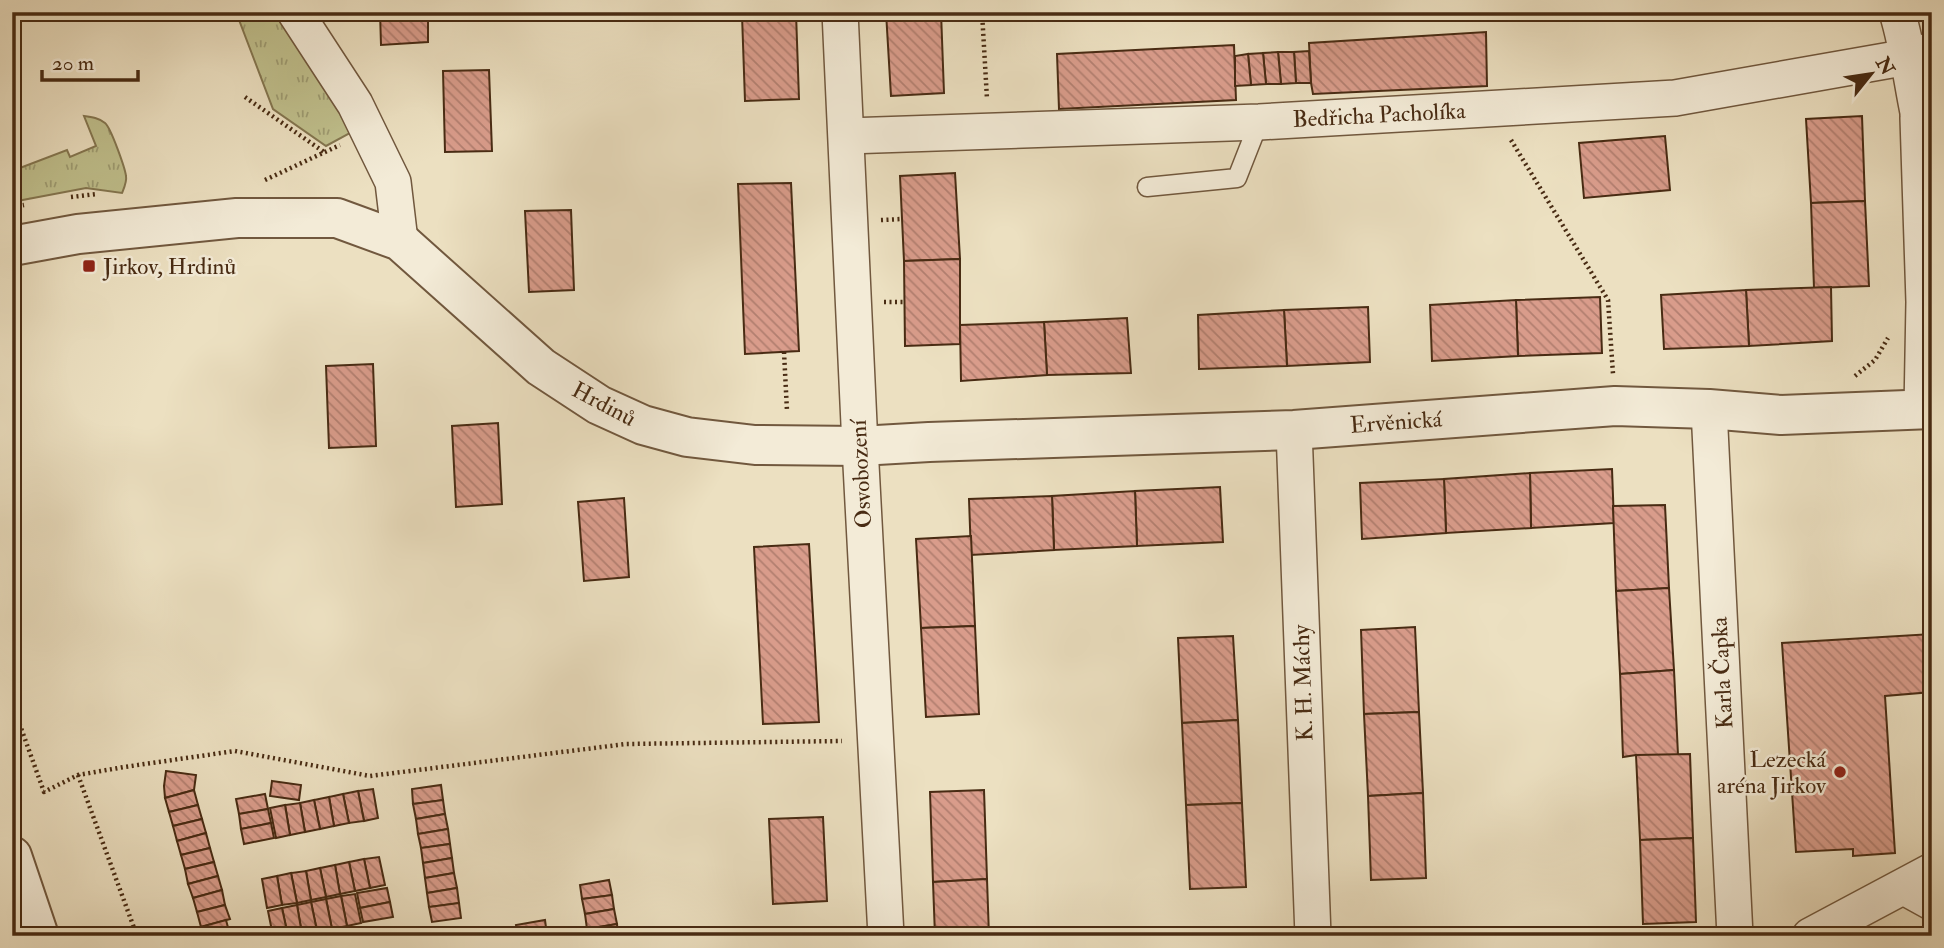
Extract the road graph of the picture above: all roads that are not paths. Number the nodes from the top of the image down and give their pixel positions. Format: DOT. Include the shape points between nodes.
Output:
graph roads {
  1 [pos="295,12"];
  2 [pos="840,12"];
  3 [pos="1897,12"];
  4 [pos="1920,54"];
  5 [pos="1918,118"];
  6 [pos="1259,122"];
  7 [pos="847,136"];
  8 [pos="1932,169"];
  9 [pos="1147,187"];
  10 [pos="400,241"];
  11 [pos="12,246"];
  12 [pos="1709,409"];
  13 [pos="1927,409"];
  14 [pos="1294,430"];
  15 [pos="860,446"];
  16 [pos="12,856"];
  17 [pos="1932,871"];
  18 [pos="1894,891"];
  19 [pos="1932,912"];
  20 [pos="39,936"];
  21 [pos="886,936"];
  22 [pos="1313,936"];
  23 [pos="1735,936"];
  24 [pos="1810,936"];
  1 -- 10 [label="street" via="355,104 393,181"];
  2 -- 7 [label="street, Osvobození"];
  3 -- 4 [label="street"];
  4 -- 5 [label="street"];
  4 -- 6 [label="street, Bedřicha Pacholíka" via="1675,98"];
  5 -- 8 [label="street"];
  5 -- 13 [label="street"];
  6 -- 7 [label="street, Bedřicha Pacholíka"];
  6 -- 9 [label="lane" via="1237,178"];
  7 -- 15 [label="street, Osvobození"];
  10 -- 11 [label="street, Hrdinů" via="337,218 237,218 78,234"];
  10 -- 15 [label="street, Hrdinů" via="541,367 599,405 643,425 687,437 755,445"];
  12 -- 13 [label="street, Ervěnická" via="1781,415"];
  12 -- 14 [label="street, Ervěnická" via="1615,406"];
  12 -- 23 [label="street, Karla Čapka"];
  14 -- 15 [label="street, Ervěnická"];
  14 -- 22 [label="street, K. H. Máchy"];
  15 -- 21 [label="street, Osvobození"];
  16 -- 20 [label="street"];
  17 -- 18 [label="street"];
  18 -- 19 [label="lane"];
  18 -- 24 [label="street"];
}
